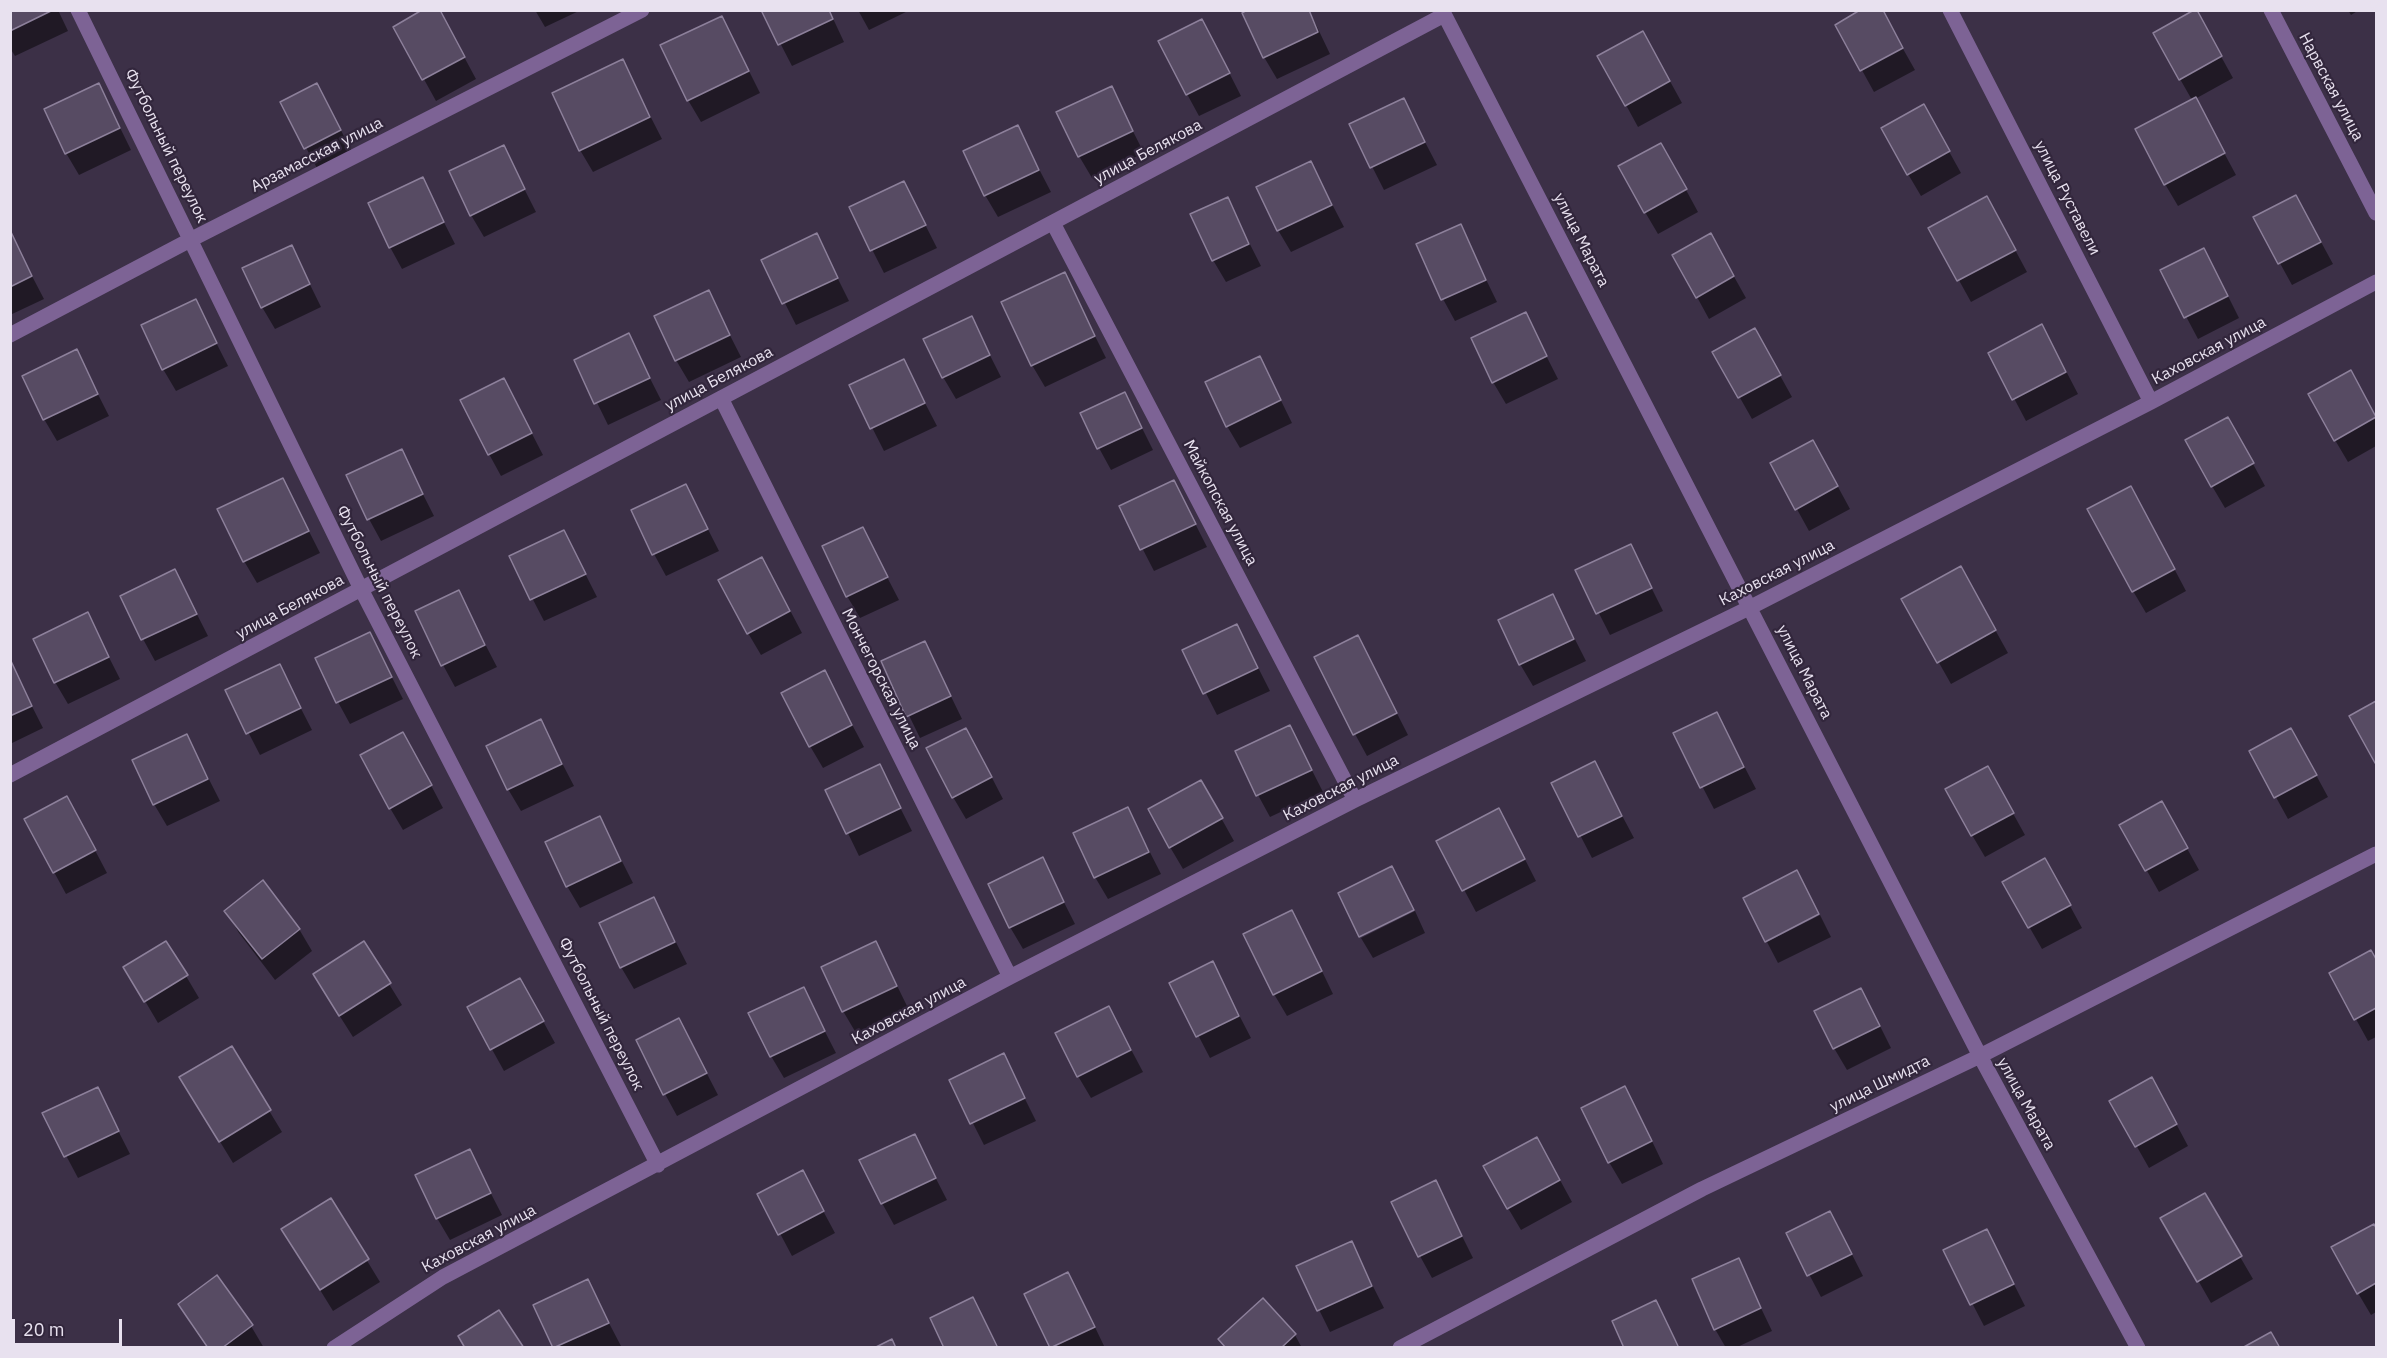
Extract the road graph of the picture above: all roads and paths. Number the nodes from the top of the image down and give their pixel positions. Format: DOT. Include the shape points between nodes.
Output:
graph roads {
  1 [pos="78,10"];
  2 [pos="642,10"];
  3 [pos="1950,10"];
  4 [pos="2271,10"];
  5 [pos="1443,13"];
  6 [pos="2376,213"];
  7 [pos="1053,223"];
  8 [pos="192,239"];
  9 [pos="2376,282"];
  10 [pos="10,335"];
  11 [pos="721,398"];
  12 [pos="2151,402"];
  13 [pos="361,589"];
  14 [pos="1751,607"];
  15 [pos="10,775"];
  16 [pos="1355,800"];
  17 [pos="2376,854"];
  18 [pos="1010,977"];
  19 [pos="1980,1056"];
  20 [pos="658,1165"];
  21 [pos="334,1347"];
  22 [pos="1400,1347"];
  23 [pos="2138,1347"];
  1 -- 8 [label="street, Футбольный переулок"];
  2 -- 8 [label="street, Арзамасская улица"];
  3 -- 12 [label="street, улица Руставели"];
  4 -- 6 [label="street, Нарвская улица"];
  5 -- 7 [label="street, улица Белякова"];
  5 -- 14 [label="street, улица Марата"];
  7 -- 11 [label="street, улица Белякова"];
  7 -- 16 [label="street, Майкопская улица"];
  8 -- 10 [label="street, Арзамасская улица"];
  8 -- 13 [label="street, Футбольный переулок"];
  9 -- 12 [label="street, Каховская улица"];
  11 -- 13 [label="street, улица Белякова"];
  11 -- 18 [label="street, Мончегорская улица"];
  12 -- 14 [label="street, Каховская улица"];
  13 -- 15 [label="street, улица Белякова"];
  13 -- 20 [label="street, Футбольный переулок"];
  14 -- 16 [label="street, Каховская улица"];
  14 -- 19 [label="street, улица Марата"];
  16 -- 18 [label="street, Каховская улица"];
  17 -- 19 [label="street, улица Шмидта"];
  18 -- 20 [label="street, Каховская улица"];
  19 -- 22 [label="street, улица Шмидта" via="1702,1189"];
  19 -- 23 [label="street, улица Марата"];
  20 -- 21 [label="street, Каховская улица" via="443,1277"];
}
